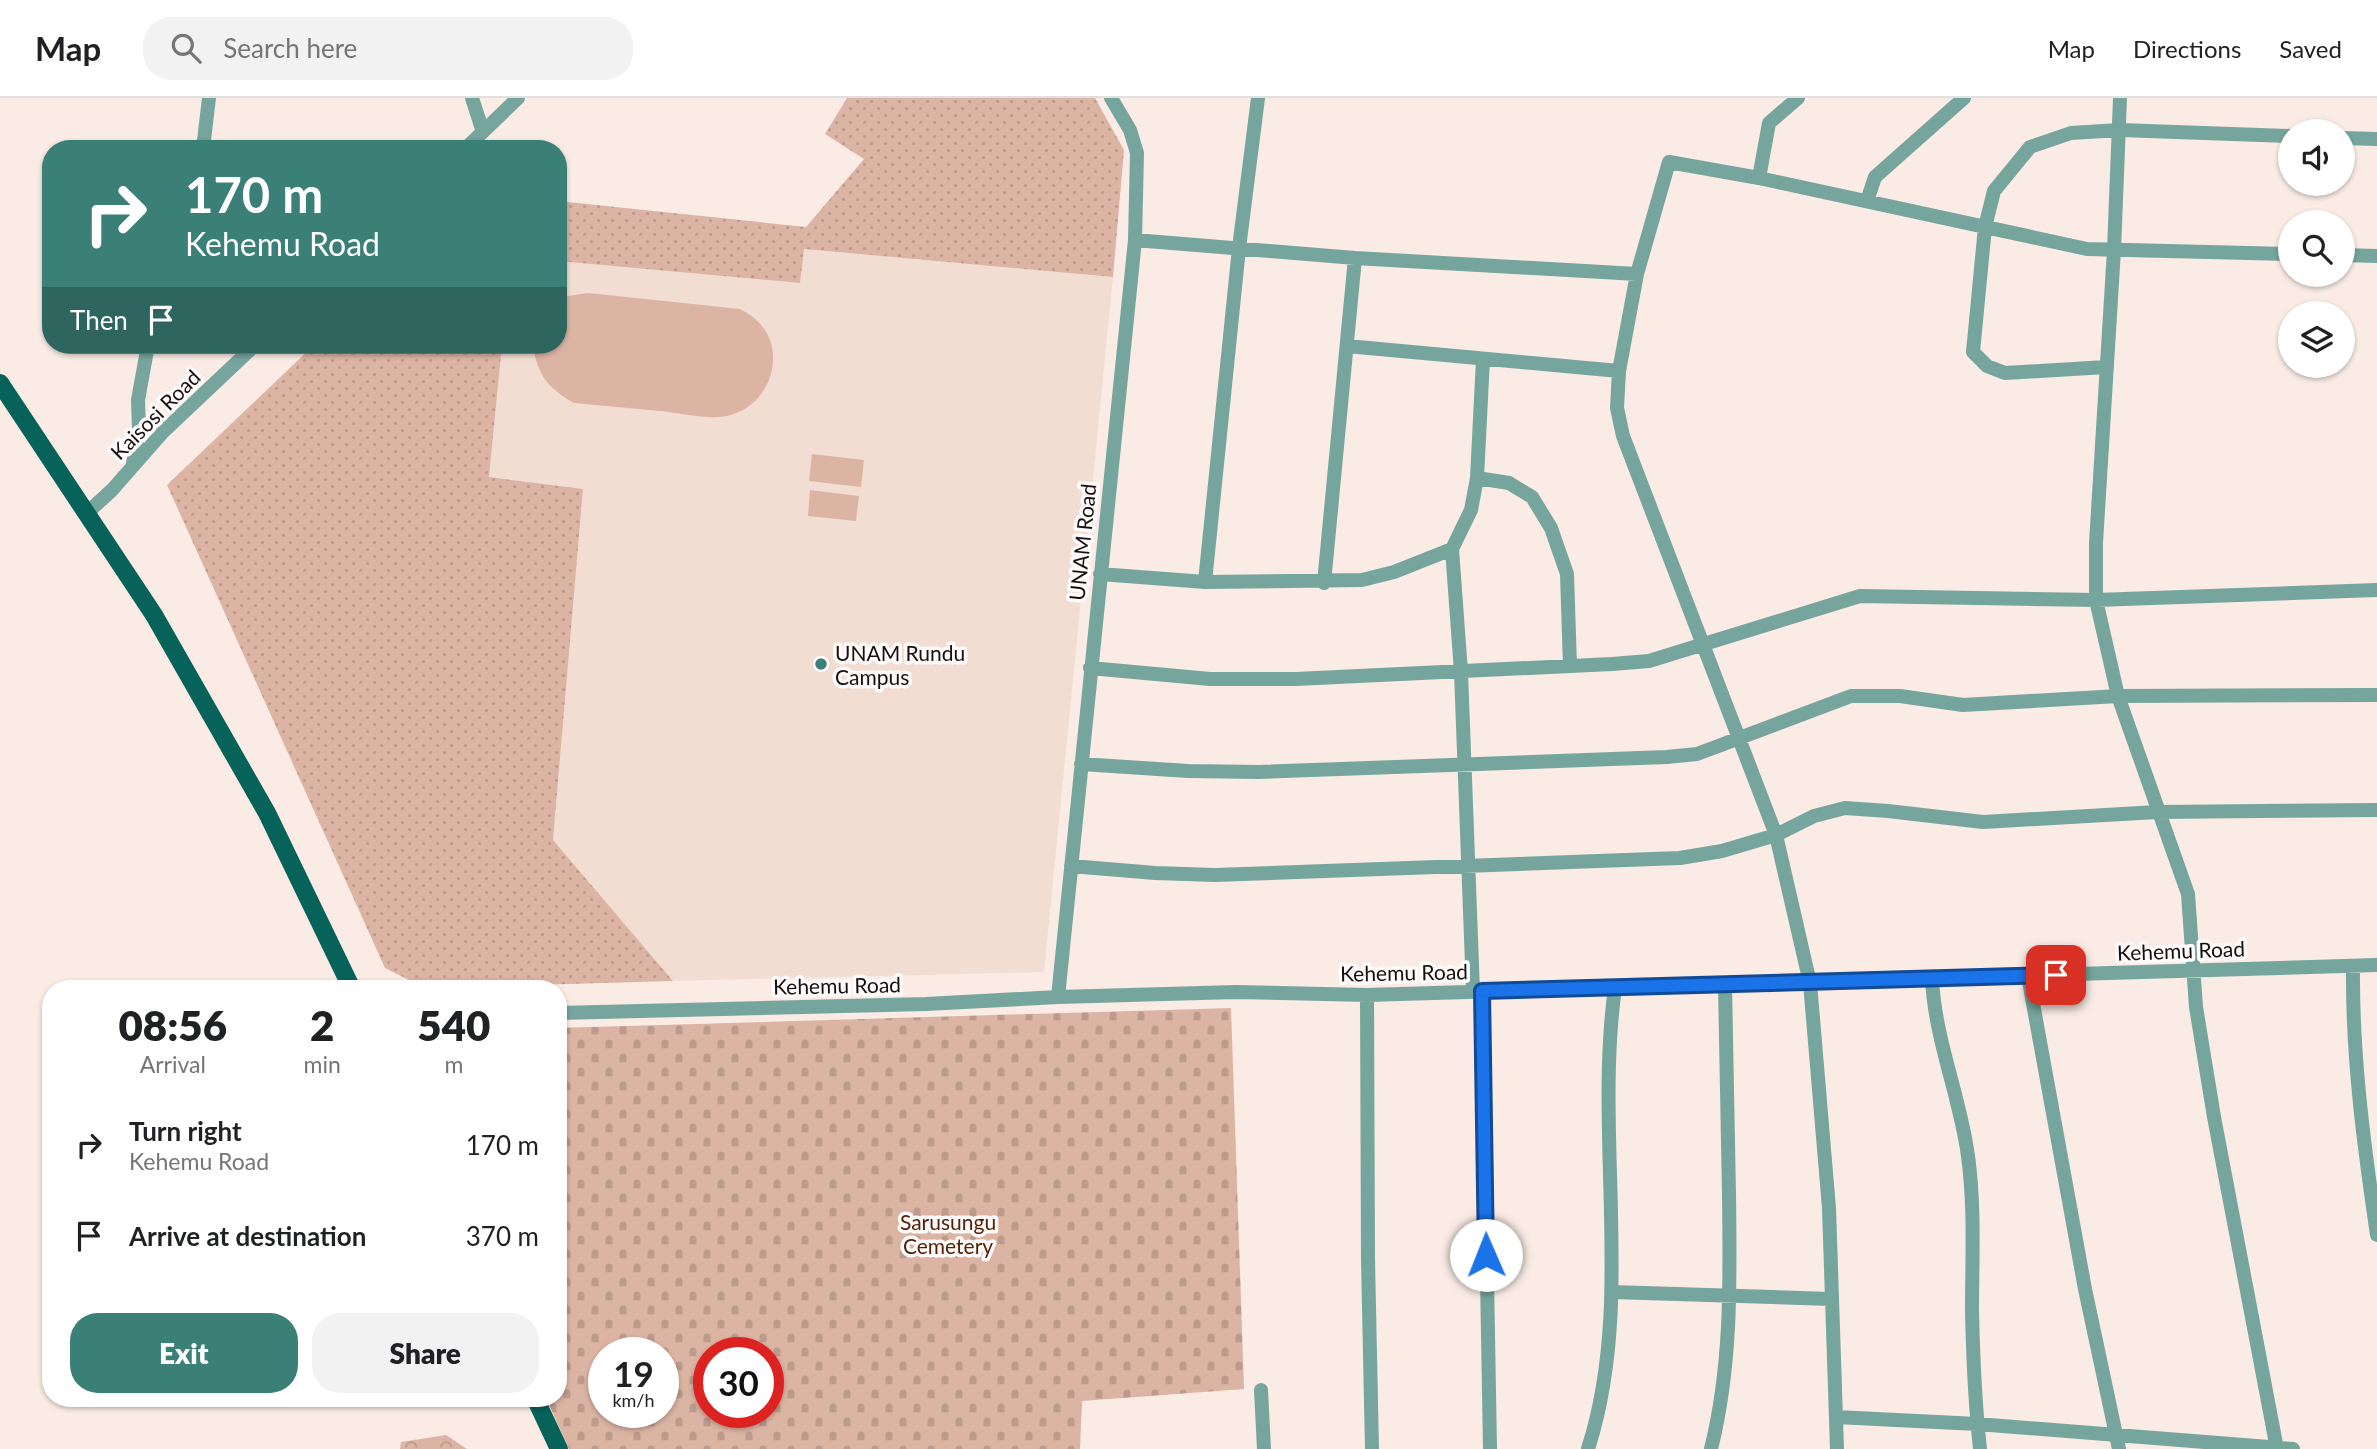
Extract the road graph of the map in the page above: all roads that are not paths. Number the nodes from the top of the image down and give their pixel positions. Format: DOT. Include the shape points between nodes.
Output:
graph roads {
  1 [pos="209,98"];
  2 [pos="472,98"];
  3 [pos="518,98"];
  4 [pos="1111,98"];
  5 [pos="1258,98"];
  6 [pos="1798,98"];
  7 [pos="1965,98"];
  8 [pos="2120,98"];
  9 [pos="2120,131"];
  10 [pos="483,132"];
  11 [pos="2278,136"];
  12 [pos="2355,138"];
  13 [pos="2377,139"];
  14 [pos="204,140"];
  15 [pos="475,140"];
  16 [pos="1759,178"];
  17 [pos="1867,201"];
  18 [pos="1985,227"];
  19 [pos="1135,240"];
  20 [pos="1239,248"];
  21 [pos="2114,250"];
  22 [pos="2278,254"];
  23 [pos="2355,255"];
  24 [pos="2377,256"];
  25 [pos="1355,258"];
  26 [pos="1637,274"];
  27 [pos="1347,346"];
  28 [pos="146,354"];
  29 [pos="245,354"];
  30 [pos="1483,359"];
  31 [pos="2106,367"];
  32 [pos="1619,371"];
  33 [pos="0,383"];
  34 [pos="133,464"];
  35 [pos="1478,478"];
  36 [pos="86,513"];
  37 [pos="1452,549"];
  38 [pos="1100,574"];
  39 [pos="1205,582"];
  40 [pos="1324,583"];
  41 [pos="2377,590"];
  42 [pos="2096,600"];
  43 [pos="1701,644"];
  44 [pos="1570,666"];
  45 [pos="1090,668"];
  46 [pos="1461,672"];
  47 [pos="2377,695"];
  48 [pos="2118,696"];
  49 [pos="1739,737"];
  50 [pos="1081,764"];
  51 [pos="1464,765"];
  52 [pos="2377,810"];
  53 [pos="2157,812"];
  54 [pos="1776,835"];
  55 [pos="1070,866"];
  56 [pos="1468,866"];
  57 [pos="2377,965"];
  58 [pos="2353,966"];
  59 [pos="2194,971"];
  60 [pos="2028,976"];
  61 [pos="1932,979"];
  62 [pos="348,980"];
  63 [pos="1810,983"];
  64 [pos="1725,985"];
  65 [pos="1615,988"];
  66 [pos="1478,991"];
  67 [pos="1367,995"];
  68 [pos="1058,997"];
  69 [pos="567,1013"];
  70 [pos="2377,1235"];
  71 [pos="1612,1292"];
  72 [pos="1731,1296"];
  73 [pos="1831,1299"];
  74 [pos="1261,1390"];
  75 [pos="539,1407"];
  76 [pos="1836,1417"];
  77 [pos="1977,1424"];
  78 [pos="2118,1443"];
  79 [pos="2277,1448"];
  80 [pos="559,1449"];
  81 [pos="1264,1449"];
  82 [pos="1372,1449"];
  83 [pos="1489,1449"];
  84 [pos="1588,1449"];
  85 [pos="1711,1449"];
  86 [pos="1837,1449"];
  87 [pos="1980,1449"];
  88 [pos="2293,1449"];
  1 -- 14 [label="street"];
  2 -- 10 [label="street"];
  3 -- 10 [label="street"];
  4 -- 19 [label="street, UNAM Road" via="1130,130 1137,153"];
  5 -- 20 [label="street"];
  6 -- 16 [label="street" via="1769,123"];
  7 -- 17 [label="street" via="1875,177"];
  8 -- 9 [label="street"];
  9 -- 11 [label="street"];
  9 -- 18 [label="street" via="2071,133 2030,147 1994,191"];
  9 -- 21 [label="street"];
  10 -- 15 [label="street"];
  12 -- 13 [label="street"];
  16 -- 17 [label="street"];
  16 -- 26 [label="street" via="1669,162"];
  17 -- 18 [label="street"];
  18 -- 21 [label="street" via="2087,249"];
  18 -- 31 [label="street" via="1973,352 1987,366 2005,373"];
  19 -- 20 [label="street"];
  19 -- 38 [label="street, UNAM Road"];
  20 -- 25 [label="street"];
  20 -- 39 [label="street"];
  21 -- 22 [label="street"];
  21 -- 31 [label="street"];
  23 -- 24 [label="street"];
  25 -- 26 [label="street"];
  25 -- 27 [label="street"];
  26 -- 32 [label="street"];
  27 -- 30 [label="street"];
  27 -- 40 [label="street"];
  28 -- 34 [label="street"];
  29 -- 34 [label="street, Kaisosi Road"];
  30 -- 32 [label="street"];
  30 -- 35 [label="street"];
  31 -- 42 [label="street"];
  32 -- 43 [label="street" via="1617,408 1623,436"];
  33 -- 36 [label="main road"];
  34 -- 36 [label="street, Kaisosi Road"];
  35 -- 37 [label="street" via="1471,510"];
  35 -- 44 [label="street" via="1509,483 1532,497 1551,528 1567,573"];
  36 -- 62 [label="main road" via="155,615 267,813"];
  37 -- 40 [label="street" via="1394,572"];
  37 -- 46 [label="street"];
  38 -- 39 [label="street"];
  38 -- 45 [label="street, UNAM Road"];
  39 -- 40 [label="street"];
  41 -- 42 [label="street"];
  42 -- 43 [label="street" via="1860,596"];
  42 -- 48 [label="street"];
  43 -- 44 [label="street" via="1648,661"];
  43 -- 49 [label="street"];
  44 -- 46 [label="street"];
  45 -- 46 [label="street" via="1210,679"];
  45 -- 50 [label="street, UNAM Road"];
  46 -- 51 [label="street"];
  47 -- 48 [label="street"];
  48 -- 49 [label="street" via="1963,705 1900,696 1851,696"];
  48 -- 53 [label="street"];
  49 -- 51 [label="street" via="1697,754"];
  49 -- 54 [label="street"];
  50 -- 51 [label="street" via="1247,772"];
  50 -- 55 [label="street, UNAM Road"];
  51 -- 56 [label="street"];
  52 -- 53 [label="street"];
  53 -- 54 [label="street" via="1983,822 1845,808 1814,816"];
  53 -- 59 [label="street" via="2188,894"];
  54 -- 56 [label="street" via="1680,858"];
  54 -- 63 [label="street"];
  55 -- 56 [label="street" via="1216,875"];
  55 -- 68 [label="street, UNAM Road"];
  56 -- 66 [label="street"];
  57 -- 58 [label="street, Kehemu Road"];
  58 -- 59 [label="street, Kehemu Road"];
  58 -- 70 [label="street" via="2362,1127"];
  59 -- 60 [label="street, Kehemu Road"];
  59 -- 79 [label="street" via="2214,1118"];
  60 -- 61 [label="street, Kehemu Road"];
  60 -- 78 [label="street"];
  61 -- 63 [label="street, Kehemu Road"];
  61 -- 77 [label="street" via="1970,1168"];
  63 -- 64 [label="street, Kehemu Road"];
  63 -- 73 [label="street" via="1829,1208"];
  64 -- 65 [label="street, Kehemu Road"];
  64 -- 72 [label="street"];
  65 -- 66 [label="street, Kehemu Road"];
  65 -- 71 [label="street" via="1608,1048"];
  66 -- 67 [label="street, Kehemu Road"];
  66 -- 83 [label="street"];
  67 -- 68 [label="street, Kehemu Road" via="1236,992"];
  67 -- 82 [label="street"];
  68 -- 69 [label="street, Kehemu Road"];
  71 -- 72 [label="street"];
  71 -- 84 [label="street" via="1602,1394"];
  72 -- 73 [label="street"];
  72 -- 85 [label="street" via="1727,1360"];
  73 -- 76 [label="street"];
  74 -- 81 [label="street"];
  75 -- 80 [label="main road"];
  76 -- 77 [label="street"];
  76 -- 86 [label="street"];
  77 -- 78 [label="street"];
  77 -- 87 [label="street"];
  78 -- 79 [label="street"];
  79 -- 88 [label="street"];
}
